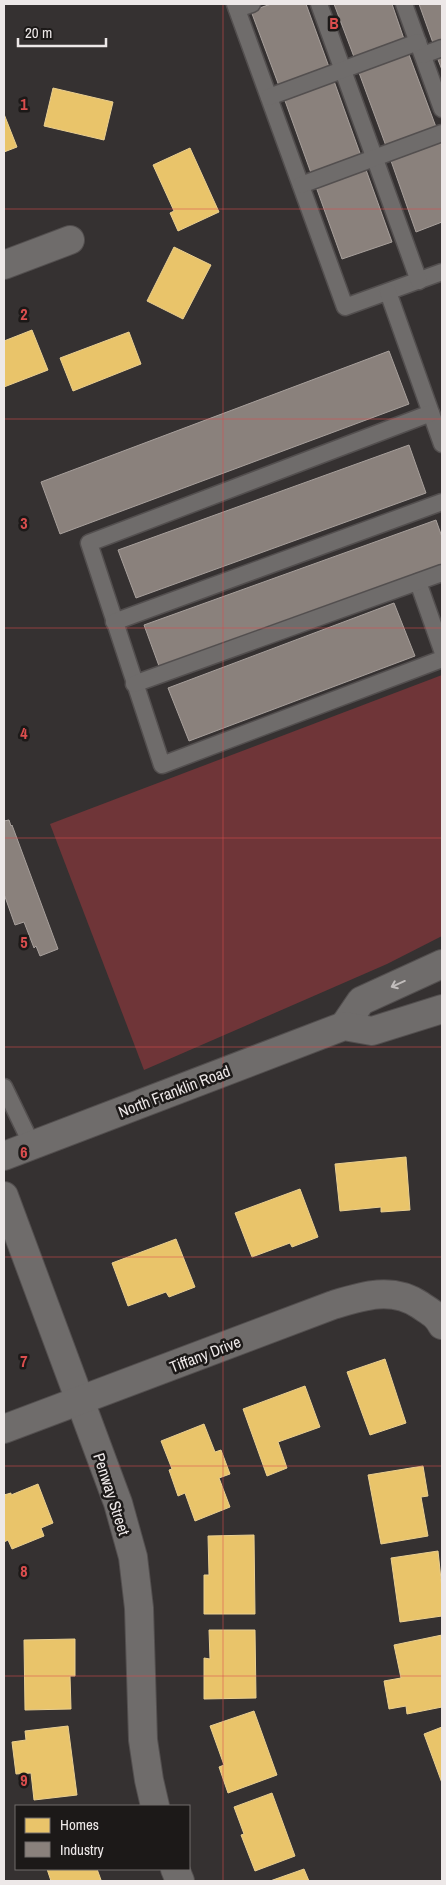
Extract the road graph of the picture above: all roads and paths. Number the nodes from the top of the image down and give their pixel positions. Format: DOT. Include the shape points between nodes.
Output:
graph roads {
  1 [pos="319,4"];
  2 [pos="404,4"];
  3 [pos="241,6"];
  4 [pos="442,48"];
  5 [pos="420,49"];
  6 [pos="343,70"];
  7 [pos="269,97"];
  8 [pos="442,109"];
  9 [pos="442,133"];
  10 [pos="375,158"];
  11 [pos="301,184"];
  12 [pos="70,240"];
  13 [pos="4,265"];
  14 [pos="442,272"];
  15 [pos="419,281"];
  16 [pos="388,292"];
  17 [pos="431,412"];
  18 [pos="442,444"];
  19 [pos="442,502"];
  20 [pos="442,573"];
  21 [pos="418,582"];
  22 [pos="114,622"];
  23 [pos="442,650"];
  24 [pos="442,659"];
  25 [pos="134,684"];
  26 [pos="442,964"];
  27 [pos="442,1008"];
  28 [pos="344,1026"];
  29 [pos="4,1087"];
  30 [pos="32,1145"];
  31 [pos="4,1156"];
  32 [pos="4,1196"];
  33 [pos="442,1326"];
  34 [pos="80,1401"];
  35 [pos="4,1430"];
  36 [pos="155,1805"];
  1 -- 6 [label="lane"];
  2 -- 5 [label="lane"];
  3 -- 7 [label="lane"];
  4 -- 5 [label="lane"];
  5 -- 6 [label="lane"];
  5 -- 8 [label="lane"];
  6 -- 7 [label="lane"];
  6 -- 10 [label="lane"];
  7 -- 11 [label="lane"];
  9 -- 10 [label="lane"];
  10 -- 11 [label="lane"];
  10 -- 15 [label="lane"];
  11 -- 16 [label="lane" via="345,307"];
  12 -- 13 [label="street"];
  14 -- 15 [label="lane"];
  15 -- 16 [label="lane"];
  16 -- 17 [label="lane"];
  17 -- 18 [label="lane"];
  17 -- 22 [label="lane" via="89,543"];
  19 -- 22 [label="lane"];
  20 -- 21 [label="lane"];
  21 -- 23 [label="lane"];
  21 -- 25 [label="lane"];
  22 -- 25 [label="lane"];
  24 -- 25 [label="lane" via="162,765"];
  26 -- 28 [label="street, one-way" via="361,1001"];
  27 -- 28 [label="street" via="372,1031"];
  28 -- 30 [label="street, North Franklin Road"];
  29 -- 30 [label="lane"];
  30 -- 31 [label="street, North Franklin Road"];
  32 -- 34 [label="street, Penway Street"];
  33 -- 34 [label="street, Tiffany Drive" via="426,1307 410,1299 387,1294 364,1296"];
  34 -- 35 [label="street, Tiffany Drive"];
  34 -- 36 [label="street, Penway Street" via="118,1503 133,1557 139,1608 143,1740"];
}
